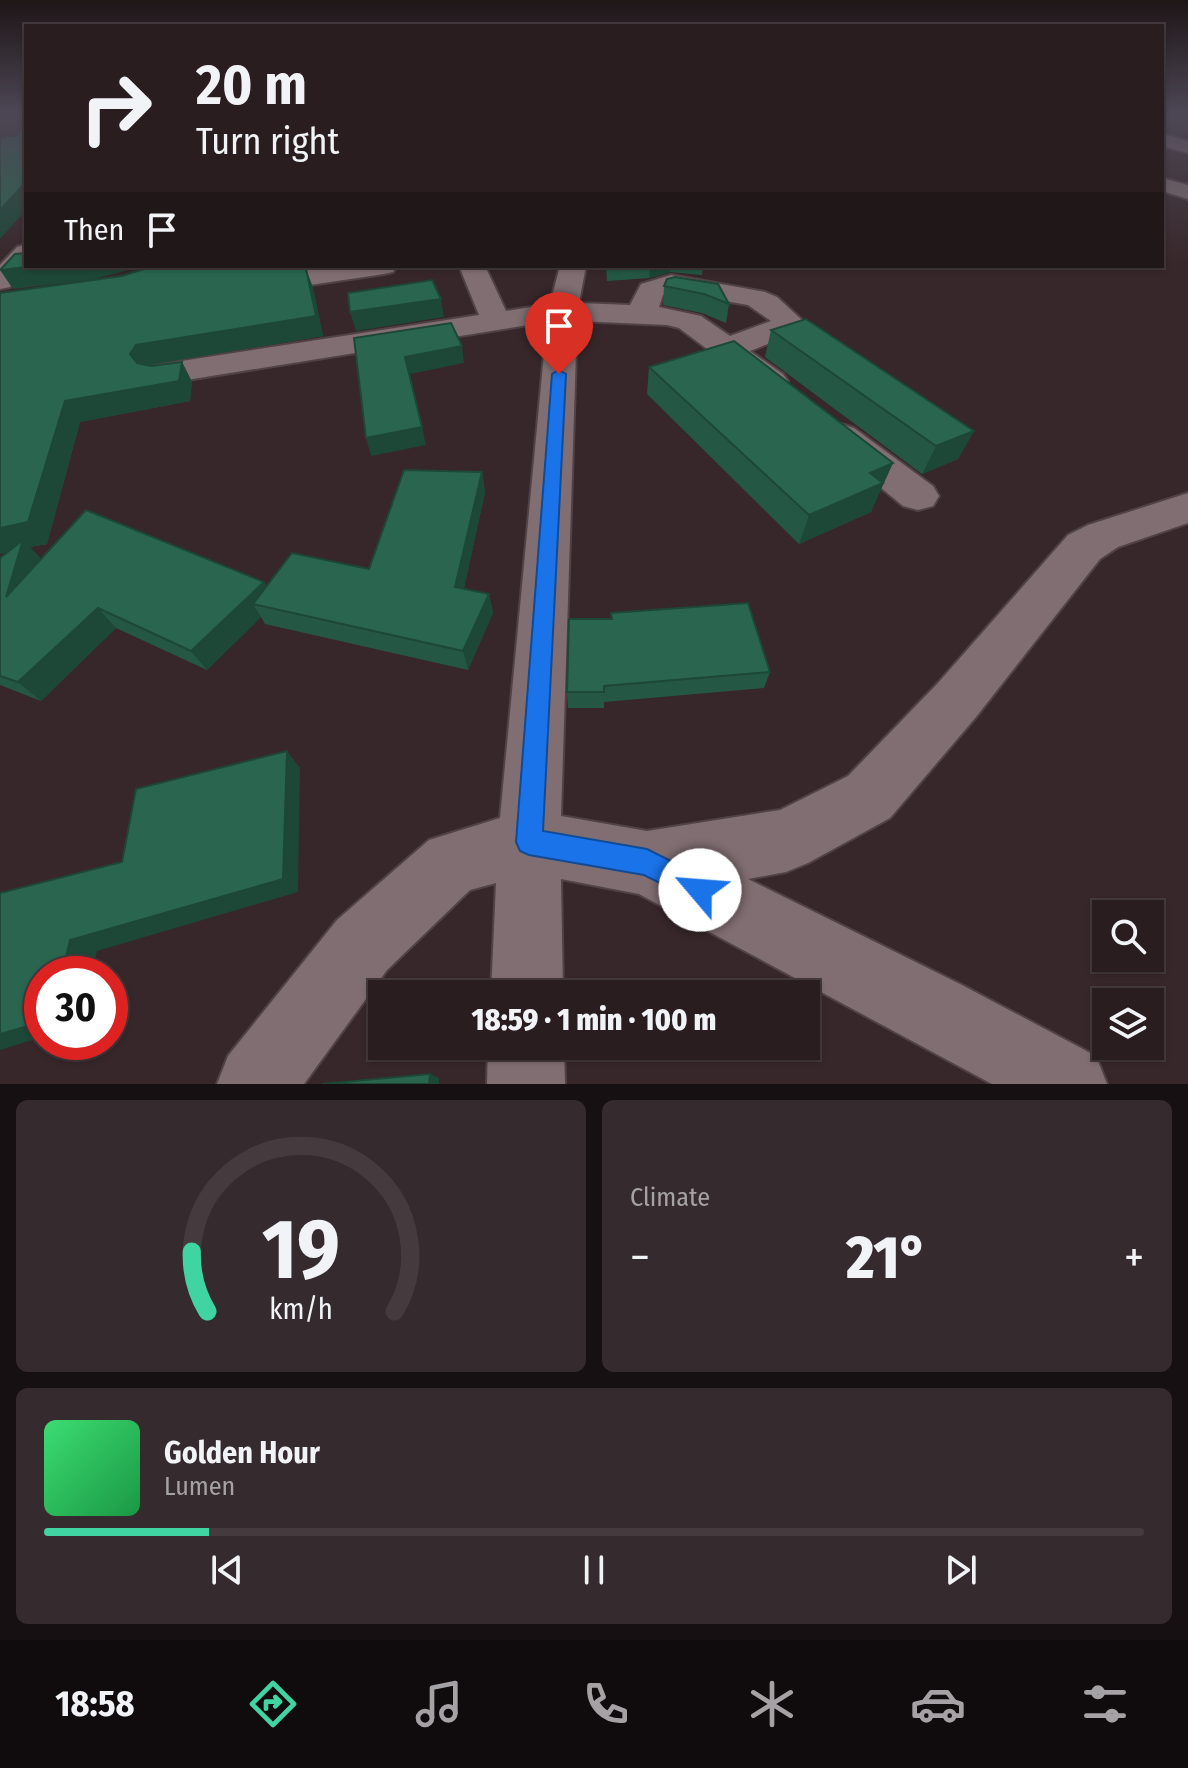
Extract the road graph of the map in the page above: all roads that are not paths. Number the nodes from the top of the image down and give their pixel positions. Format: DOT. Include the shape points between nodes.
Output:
graph roads {
  1 [pos="1164,185"];
  2 [pos="1188,192"];
  3 [pos="24,257"];
  4 [pos="371,268"];
  5 [pos="473,268"];
  6 [pos="310,277"];
  7 [pos="568,289"];
  8 [pos="5,295"];
  9 [pos="641,315"];
  10 [pos="496,321"];
  11 [pos="728,348"];
  12 [pos="162,374"];
  13 [pos="918,496"];
  14 [pos="1188,508"];
  15 [pos="529,842"];
  16 [pos="647,863"];
  17 [pos="527,980"];
  18 [pos="526,1060"];
  19 [pos="256,1084"];
  20 [pos="526,1084"];
  21 [pos="1068,1084"];
  1 -- 2 [label="street"];
  3 -- 8 [label="street"];
  4 -- 6 [label="street"];
  5 -- 10 [label="street"];
  7 -- 9 [label="street"];
  7 -- 10 [label="street"];
  7 -- 15 [label="street"];
  9 -- 11 [label="street" via="690,322"];
  9 -- 11 [label="street" via="651,290 671,283 755,298 787,320 784,327"];
  10 -- 12 [label="street"];
  11 -- 13 [label="street"];
  14 -- 16 [label="street" via="1084,547 869,797 786,841"];
  15 -- 16 [label="street"];
  15 -- 17 [label="street"];
  15 -- 19 [label="street" via="452,863 362,945"];
  16 -- 21 [label="street"];
  18 -- 20 [label="street"];
}
